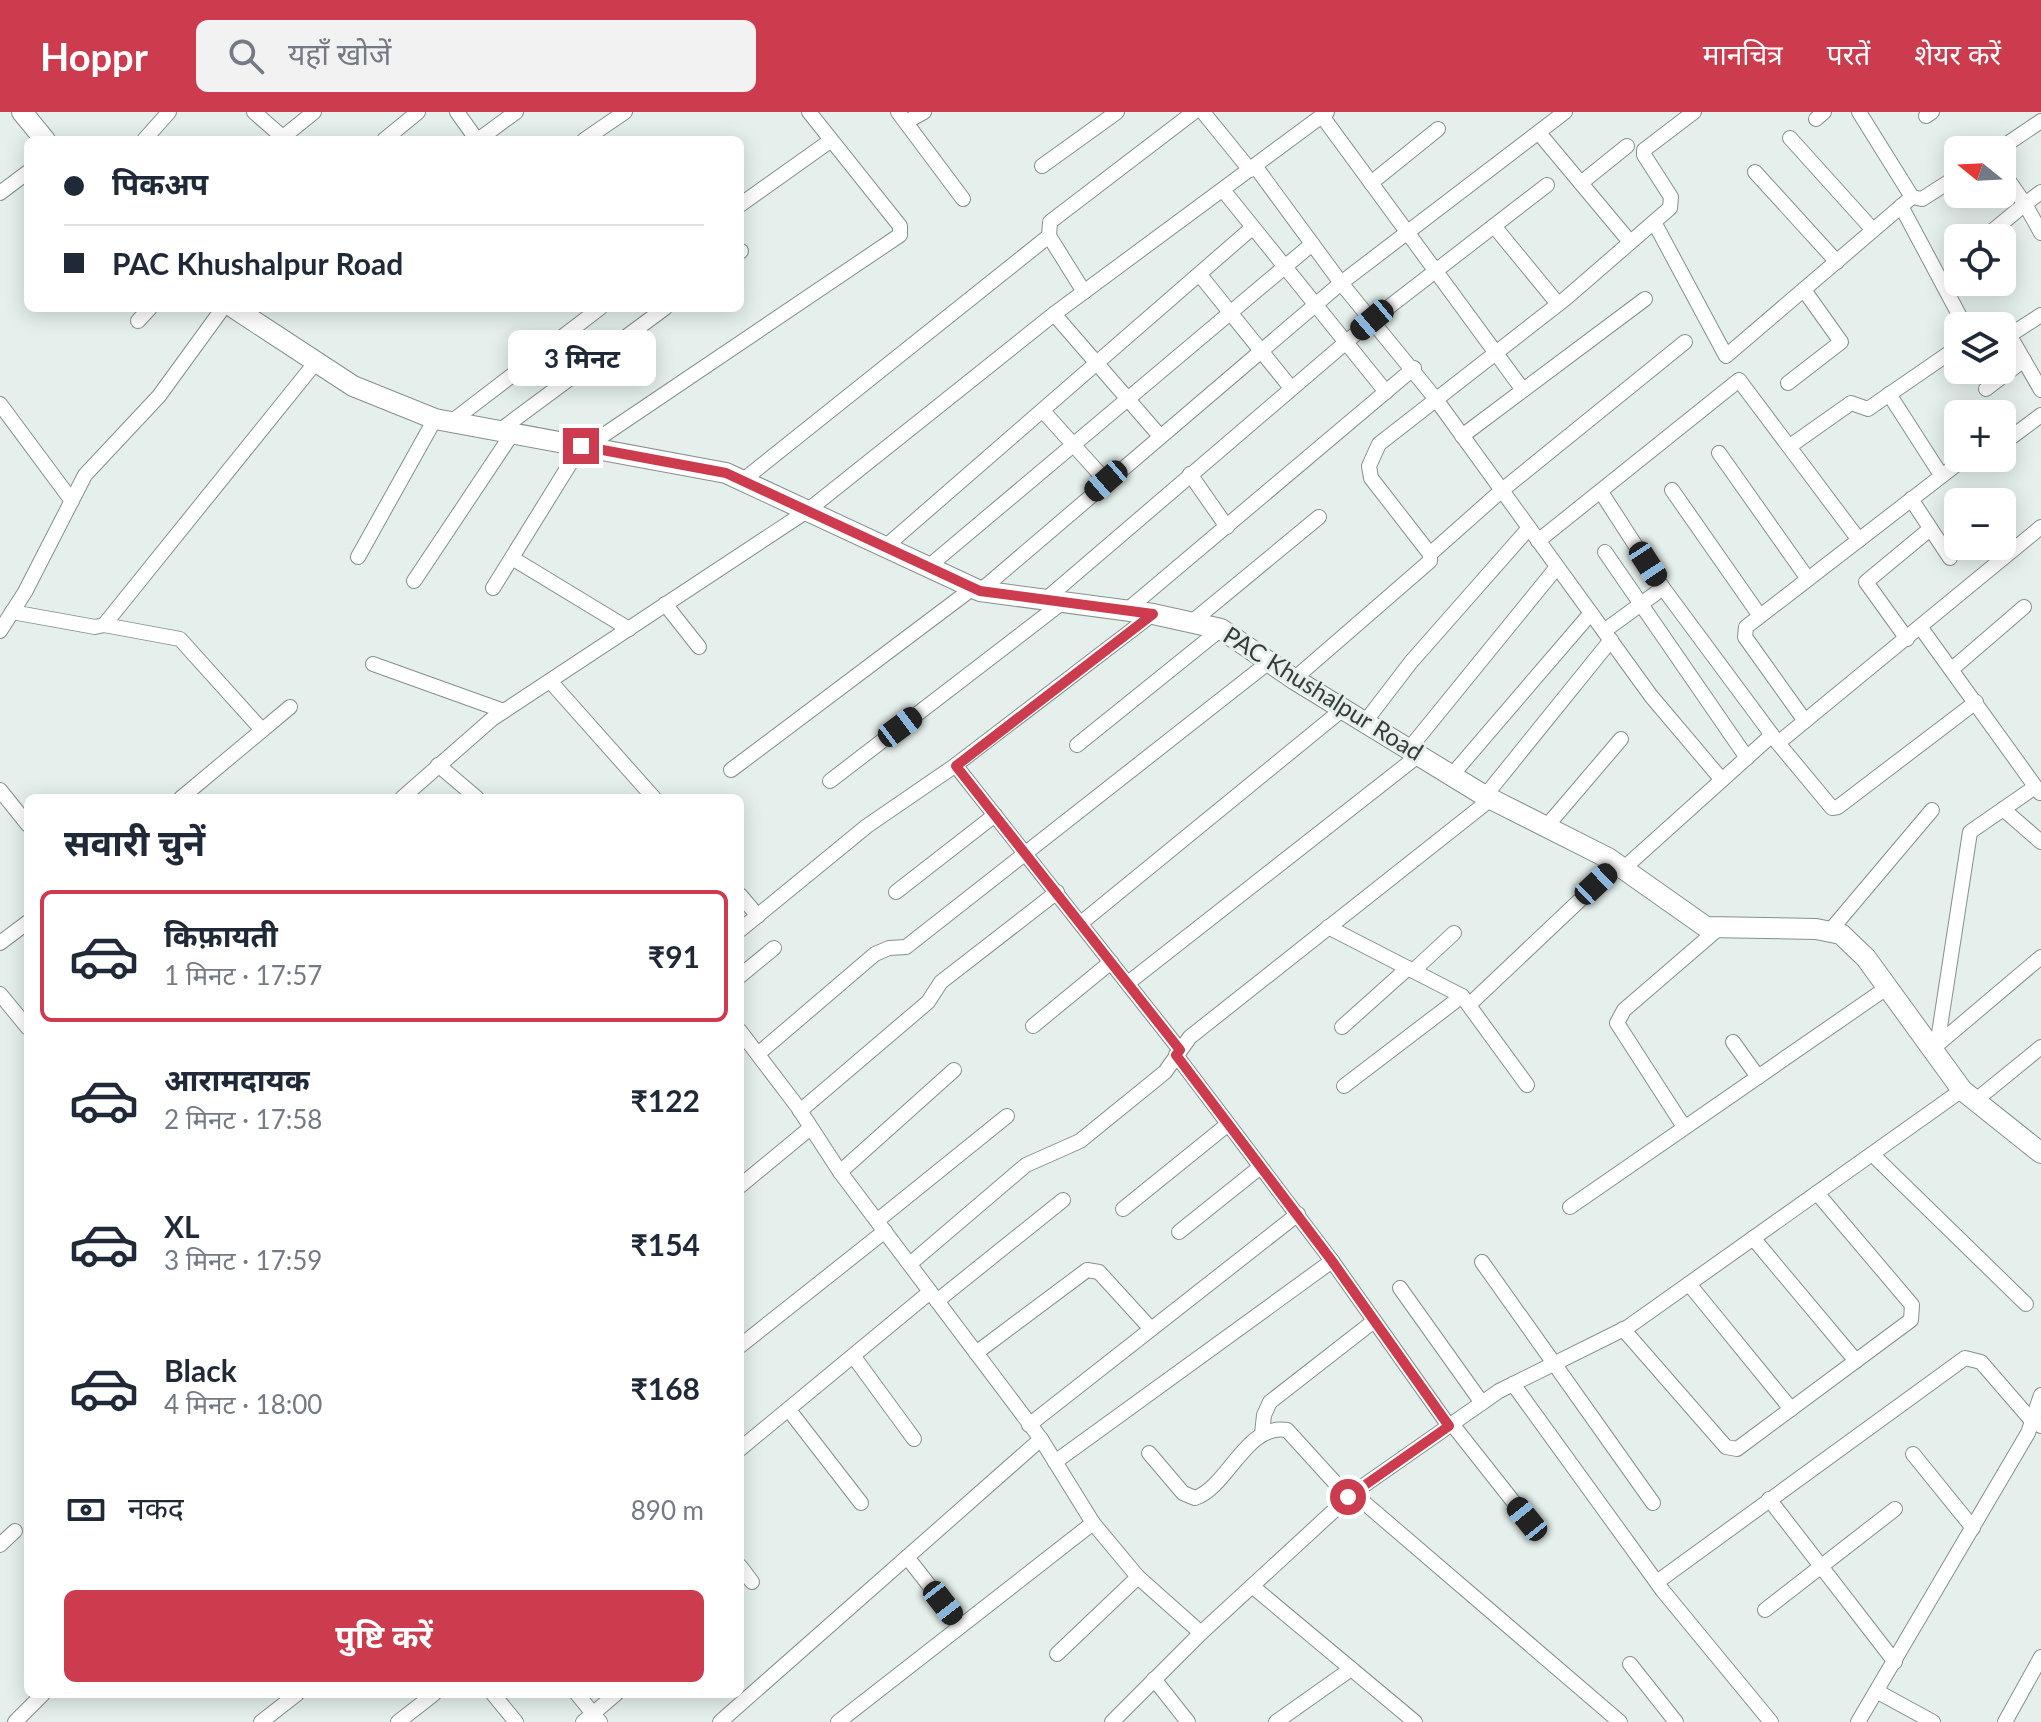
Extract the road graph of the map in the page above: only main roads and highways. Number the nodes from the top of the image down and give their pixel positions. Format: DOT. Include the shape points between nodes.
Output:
graph roads {
  1 [pos="22,112"];
  2 [pos="42,136"];
  3 [pos="240,312"];
  4 [pos="2041,1153"];
  1 -- 2 [label="main road"];
  3 -- 4 [label="main road, PAC Khushalpur Road" via="353,386 443,421 726,473 976,589 1221,629 1488,797 1620,867 1691,919 1718,929 1841,934 1866,958 1969,1095"];
}
